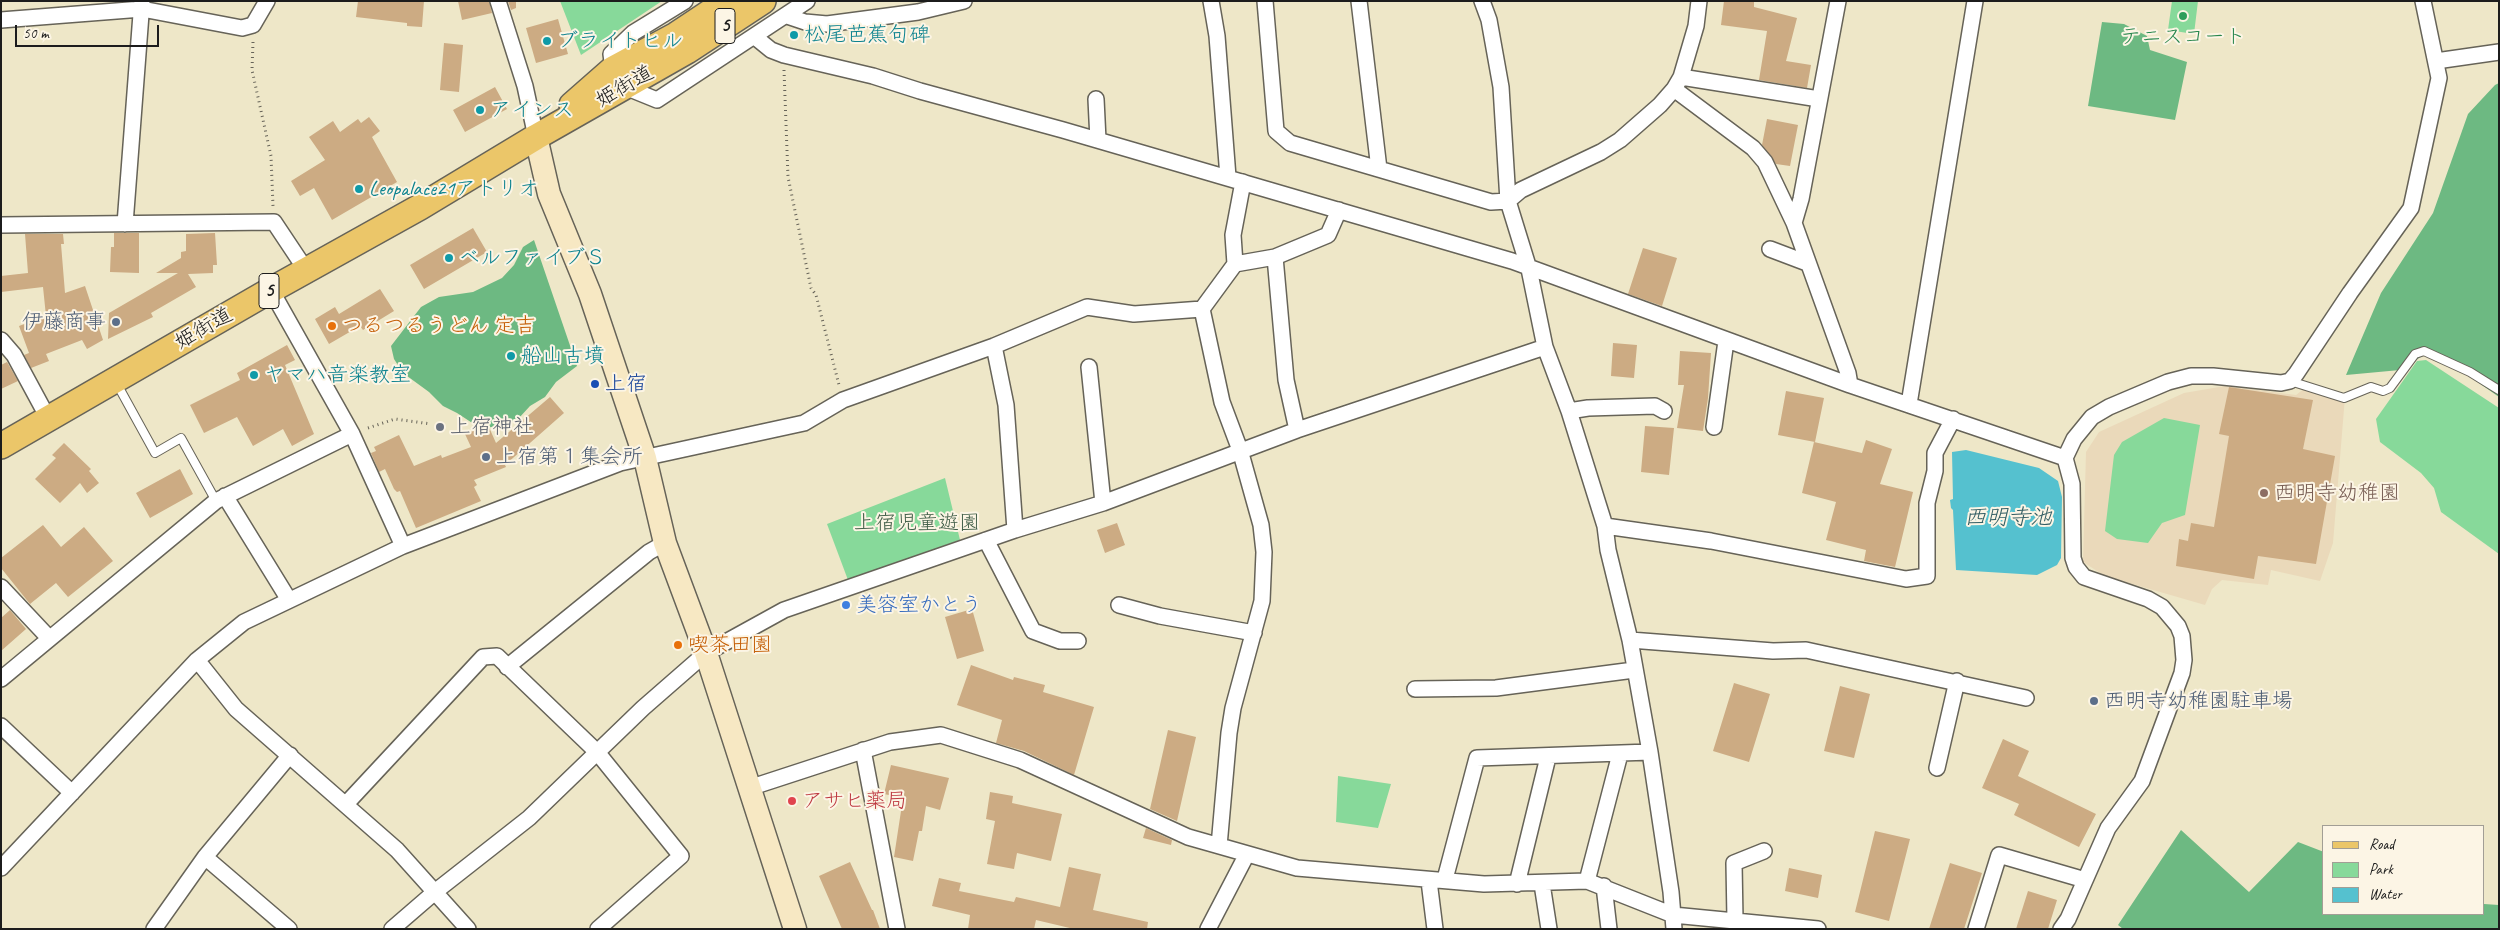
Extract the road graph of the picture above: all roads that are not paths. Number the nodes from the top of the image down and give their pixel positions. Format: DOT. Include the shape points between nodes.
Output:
graph roads {
  1 [pos="266,1"];
  2 [pos="498,1"];
  3 [pos="685,1"];
  4 [pos="726,1"];
  5 [pos="763,1"];
  6 [pos="807,1"];
  7 [pos="964,1"];
  8 [pos="1211,1"];
  9 [pos="1359,1"];
  10 [pos="1482,1"];
  11 [pos="1699,1"];
  12 [pos="1838,1"];
  13 [pos="1975,1"];
  14 [pos="2423,1"];
  15 [pos="1266,2"];
  16 [pos="142,5"];
  17 [pos="787,16"];
  18 [pos="1,20"];
  19 [pos="755,37"];
  20 [pos="682,43"];
  21 [pos="2499,52"];
  22 [pos="2436,61"];
  23 [pos="619,78"];
  24 [pos="1678,83"];
  25 [pos="1096,99"];
  26 [pos="1819,99"];
  27 [pos="536,137"];
  28 [pos="1098,140"];
  29 [pos="1379,169"];
  30 [pos="1228,178"];
  31 [pos="1243,182"];
  32 [pos="1508,201"];
  33 [pos="1339,210"];
  34 [pos="1794,223"];
  35 [pos="125,224"];
  36 [pos="1,225"];
  37 [pos="1770,249"];
  38 [pos="1275,257"];
  39 [pos="1807,263"];
  40 [pos="1235,264"];
  41 [pos="1529,269"];
  42 [pos="306,270"];
  43 [pos="271,290"];
  44 [pos="1202,309"];
  45 [pos="1,340"];
  46 [pos="1726,340"];
  47 [pos="994,346"];
  48 [pos="1545,347"];
  49 [pos="1089,367"];
  50 [pos="114,380"];
  51 [pos="2290,380"];
  52 [pos="1850,385"];
  53 [pos="2499,390"];
  54 [pos="1909,404"];
  55 [pos="1569,411"];
  56 [pos="1664,411"];
  57 [pos="48,418"];
  58 [pos="1953,418"];
  59 [pos="1714,427"];
  60 [pos="1297,430"];
  61 [pos="352,434"];
  62 [pos="1,446"];
  63 [pos="1240,450"];
  64 [pos="645,458"];
  65 [pos="2065,458"];
  66 [pos="221,498"];
  67 [pos="1103,503"];
  68 [pos="1605,526"];
  69 [pos="1015,530"];
  70 [pos="986,540"];
  71 [pos="665,543"];
  72 [pos="403,546"];
  73 [pos="1,587"];
  74 [pos="289,600"];
  75 [pos="1119,605"];
  76 [pos="1254,632"];
  77 [pos="49,638"];
  78 [pos="1630,640"];
  79 [pos="1078,641"];
  80 [pos="706,653"];
  81 [pos="197,660"];
  82 [pos="507,667"];
  83 [pos="1634,670"];
  84 [pos="1,679"];
  85 [pos="1957,681"];
  86 [pos="1415,689"];
  87 [pos="2026,698"];
  88 [pos="1,726"];
  89 [pos="863,750"];
  90 [pos="597,752"];
  91 [pos="1650,752"];
  92 [pos="1620,754"];
  93 [pos="290,755"];
  94 [pos="1548,757"];
  95 [pos="1937,768"];
  96 [pos="749,788"];
  97 [pos="72,793"];
  98 [pos="346,804"];
  99 [pos="1219,846"];
  100 [pos="1764,851"];
  101 [pos="1247,854"];
  102 [pos="205,857"];
  103 [pos="1,868"];
  104 [pos="1445,879"];
  105 [pos="2085,880"];
  106 [pos="1429,881"];
  107 [pos="1587,881"];
  108 [pos="1517,884"];
  109 [pos="1542,884"];
  110 [pos="1604,886"];
  111 [pos="436,891"];
  112 [pos="1735,920"];
  113 [pos="1674,922"];
  114 [pos="154,929"];
  115 [pos="289,929"];
  116 [pos="392,929"];
  117 [pos="468,929"];
  118 [pos="598,929"];
  119 [pos="795,929"];
  120 [pos="897,929"];
  121 [pos="1208,929"];
  122 [pos="1436,929"];
  123 [pos="1549,929"];
  124 [pos="1609,929"];
  125 [pos="1818,929"];
  126 [pos="1976,929"];
  127 [pos="2061,929"];
  1 -- 16 [label="street" via="253,25 242,28"];
  2 -- 27 [label="street" via="525,86"];
  3 -- 23 [label="street" via="633,33 611,54"];
  4 -- 20 [label="main road, 姫街道 / 5"];
  5 -- 20 [label="main road, 姫街道 / 5"];
  6 -- 17 [label="street"];
  7 -- 17 [label="street" via="918,12 827,24 804,22"];
  8 -- 30 [label="street" via="1217,36"];
  9 -- 29 [label="street"];
  10 -- 32 [label="street" via="1489,20 1501,87"];
  11 -- 24 [label="street" via="1696,26"];
  12 -- 26 [label="street"];
  13 -- 54 [label="street"];
  14 -- 22 [label="street"];
  15 -- 29 [label="street" via="1276,131 1290,143"];
  16 -- 18 [label="street"];
  16 -- 35 [label="street"];
  17 -- 19 [label="street"];
  19 -- 23 [label="street" via="657,100"];
  19 -- 28 [label="street" via="784,55 873,76"];
  20 -- 23 [label="main road, 姫街道 / 5"];
  21 -- 22 [label="street"];
  22 -- 51 [label="street" via="2439,78 2411,208"];
  23 -- 27 [label="main road, 姫街道 / 5"];
  24 -- 26 [label="street"];
  24 -- 32 [label="street" via="1646,118 1620,140 1602,152 1521,190"];
  24 -- 34 [label="street" via="1765,162"];
  25 -- 28 [label="street"];
  26 -- 34 [label="street"];
  27 -- 42 [label="main road, 姫街道 / 5" via="420,207"];
  27 -- 64 [label="street" via="549,194 590,294"];
  28 -- 30 [label="street"];
  29 -- 32 [label="street" via="1491,202"];
  30 -- 31 [label="street"];
  31 -- 33 [label="street"];
  31 -- 40 [label="street" via="1233,235"];
  32 -- 41 [label="street"];
  33 -- 38 [label="street" via="1328,235"];
  33 -- 41 [label="street" via="1512,261"];
  34 -- 39 [label="street"];
  35 -- 36 [label="street"];
  35 -- 42 [label="street" via="274,222"];
  37 -- 39 [label="street"];
  38 -- 40 [label="street"];
  38 -- 60 [label="street" via="1286,380"];
  39 -- 52 [label="street"];
  40 -- 44 [label="street"];
  41 -- 46 [label="street"];
  41 -- 48 [label="street"];
  42 -- 43 [label="main road, 姫街道 / 5"];
  43 -- 50 [label="main road, 姫街道 / 5"];
  43 -- 61 [label="street"];
  44 -- 47 [label="street" via="1134,314 1087,307"];
  44 -- 63 [label="street" via="1222,402"];
  45 -- 57 [label="street" via="14,355"];
  46 -- 52 [label="street"];
  46 -- 59 [label="street"];
  47 -- 64 [label="street" via="843,400 804,422"];
  47 -- 69 [label="street" via="1006,405"];
  48 -- 55 [label="street"];
  48 -- 60 [label="street"];
  49 -- 67 [label="street"];
  50 -- 57 [label="main road, 姫街道 / 5"];
  50 -- 66 [label="lane" via="155,453 182,438"];
  51 -- 53 [label="lane" via="2344,398 2371,387 2383,391 2390,388 2416,354 2424,351 2470,372"];
  51 -- 65 [label="street" via="2281,383 2191,376 2168,382 2092,417 2074,439"];
  52 -- 54 [label="street"];
  54 -- 58 [label="street"];
  55 -- 56 [label="street" via="1655,406"];
  55 -- 68 [label="street"];
  57 -- 62 [label="main road, 姫街道 / 5"];
  58 -- 65 [label="street"];
  58 -- 68 [label="street" via="1935,453 1935,471 1927,503 1927,576 1906,579 1711,541"];
  60 -- 63 [label="street"];
  61 -- 66 [label="street"];
  61 -- 72 [label="street"];
  63 -- 67 [label="street"];
  63 -- 76 [label="street" via="1261,525 1264,552 1262,600"];
  64 -- 71 [label="street"];
  64 -- 72 [label="street" via="620,462"];
  65 -- 105 [label="street" via="2072,484 2076,567 2084,576 2162,607 2178,626 2184,649 2182,673 2150,764 2142,781 2108,828"];
  66 -- 74 [label="street"];
  66 -- 77 [label="street"];
  67 -- 69 [label="street"];
  68 -- 78 [label="street"];
  69 -- 70 [label="street"];
  70 -- 79 [label="street" via="1033,631 1060,641"];
  70 -- 80 [label="street" via="784,610"];
  71 -- 80 [label="street"];
  71 -- 82 [label="street" via="649,552"];
  72 -- 74 [label="street"];
  73 -- 77 [label="street"];
  74 -- 81 [label="street" via="244,622"];
  75 -- 76 [label="street" via="1160,616"];
  76 -- 99 [label="street" via="1233,708"];
  77 -- 84 [label="street"];
  78 -- 83 [label="street"];
  78 -- 85 [label="street" via="1773,651 1806,650"];
  80 -- 90 [label="street"];
  80 -- 96 [label="street"];
  81 -- 93 [label="street" via="236,709"];
  81 -- 97 [label="street"];
  82 -- 90 [label="street"];
  82 -- 98 [label="street" via="497,656 483,657"];
  83 -- 86 [label="street" via="1496,688"];
  83 -- 91 [label="street"];
  85 -- 87 [label="street"];
  85 -- 95 [label="street"];
  88 -- 97 [label="street"];
  89 -- 96 [label="street"];
  89 -- 99 [label="street" via="890,742 941,735 1020,760 1188,837"];
  89 -- 120 [label="street"];
  90 -- 111 [label="street" via="529,818"];
  90 -- 118 [label="street" via="681,856"];
  91 -- 92 [label="street"];
  91 -- 113 [label="street"];
  92 -- 94 [label="street"];
  92 -- 107 [label="street"];
  93 -- 98 [label="street"];
  93 -- 102 [label="street"];
  94 -- 104 [label="street" via="1477,758"];
  94 -- 108 [label="street"];
  96 -- 119 [label="street"];
  97 -- 103 [label="street"];
  98 -- 111 [label="street"];
  99 -- 101 [label="street"];
  100 -- 112 [label="street" via="1734,863"];
  101 -- 106 [label="street" via="1296,868"];
  101 -- 121 [label="street"];
  102 -- 114 [label="street"];
  102 -- 115 [label="street"];
  104 -- 106 [label="street"];
  104 -- 108 [label="street"];
  105 -- 126 [label="street" via="1999,855"];
  105 -- 127 [label="street"];
  106 -- 122 [label="street"];
  107 -- 109 [label="street"];
  107 -- 110 [label="street"];
  108 -- 109 [label="street"];
  109 -- 123 [label="street"];
  110 -- 113 [label="street"];
  110 -- 124 [label="street"];
  111 -- 116 [label="street"];
  111 -- 117 [label="street"];
  112 -- 113 [label="street"];
  112 -- 125 [label="street"];
}
